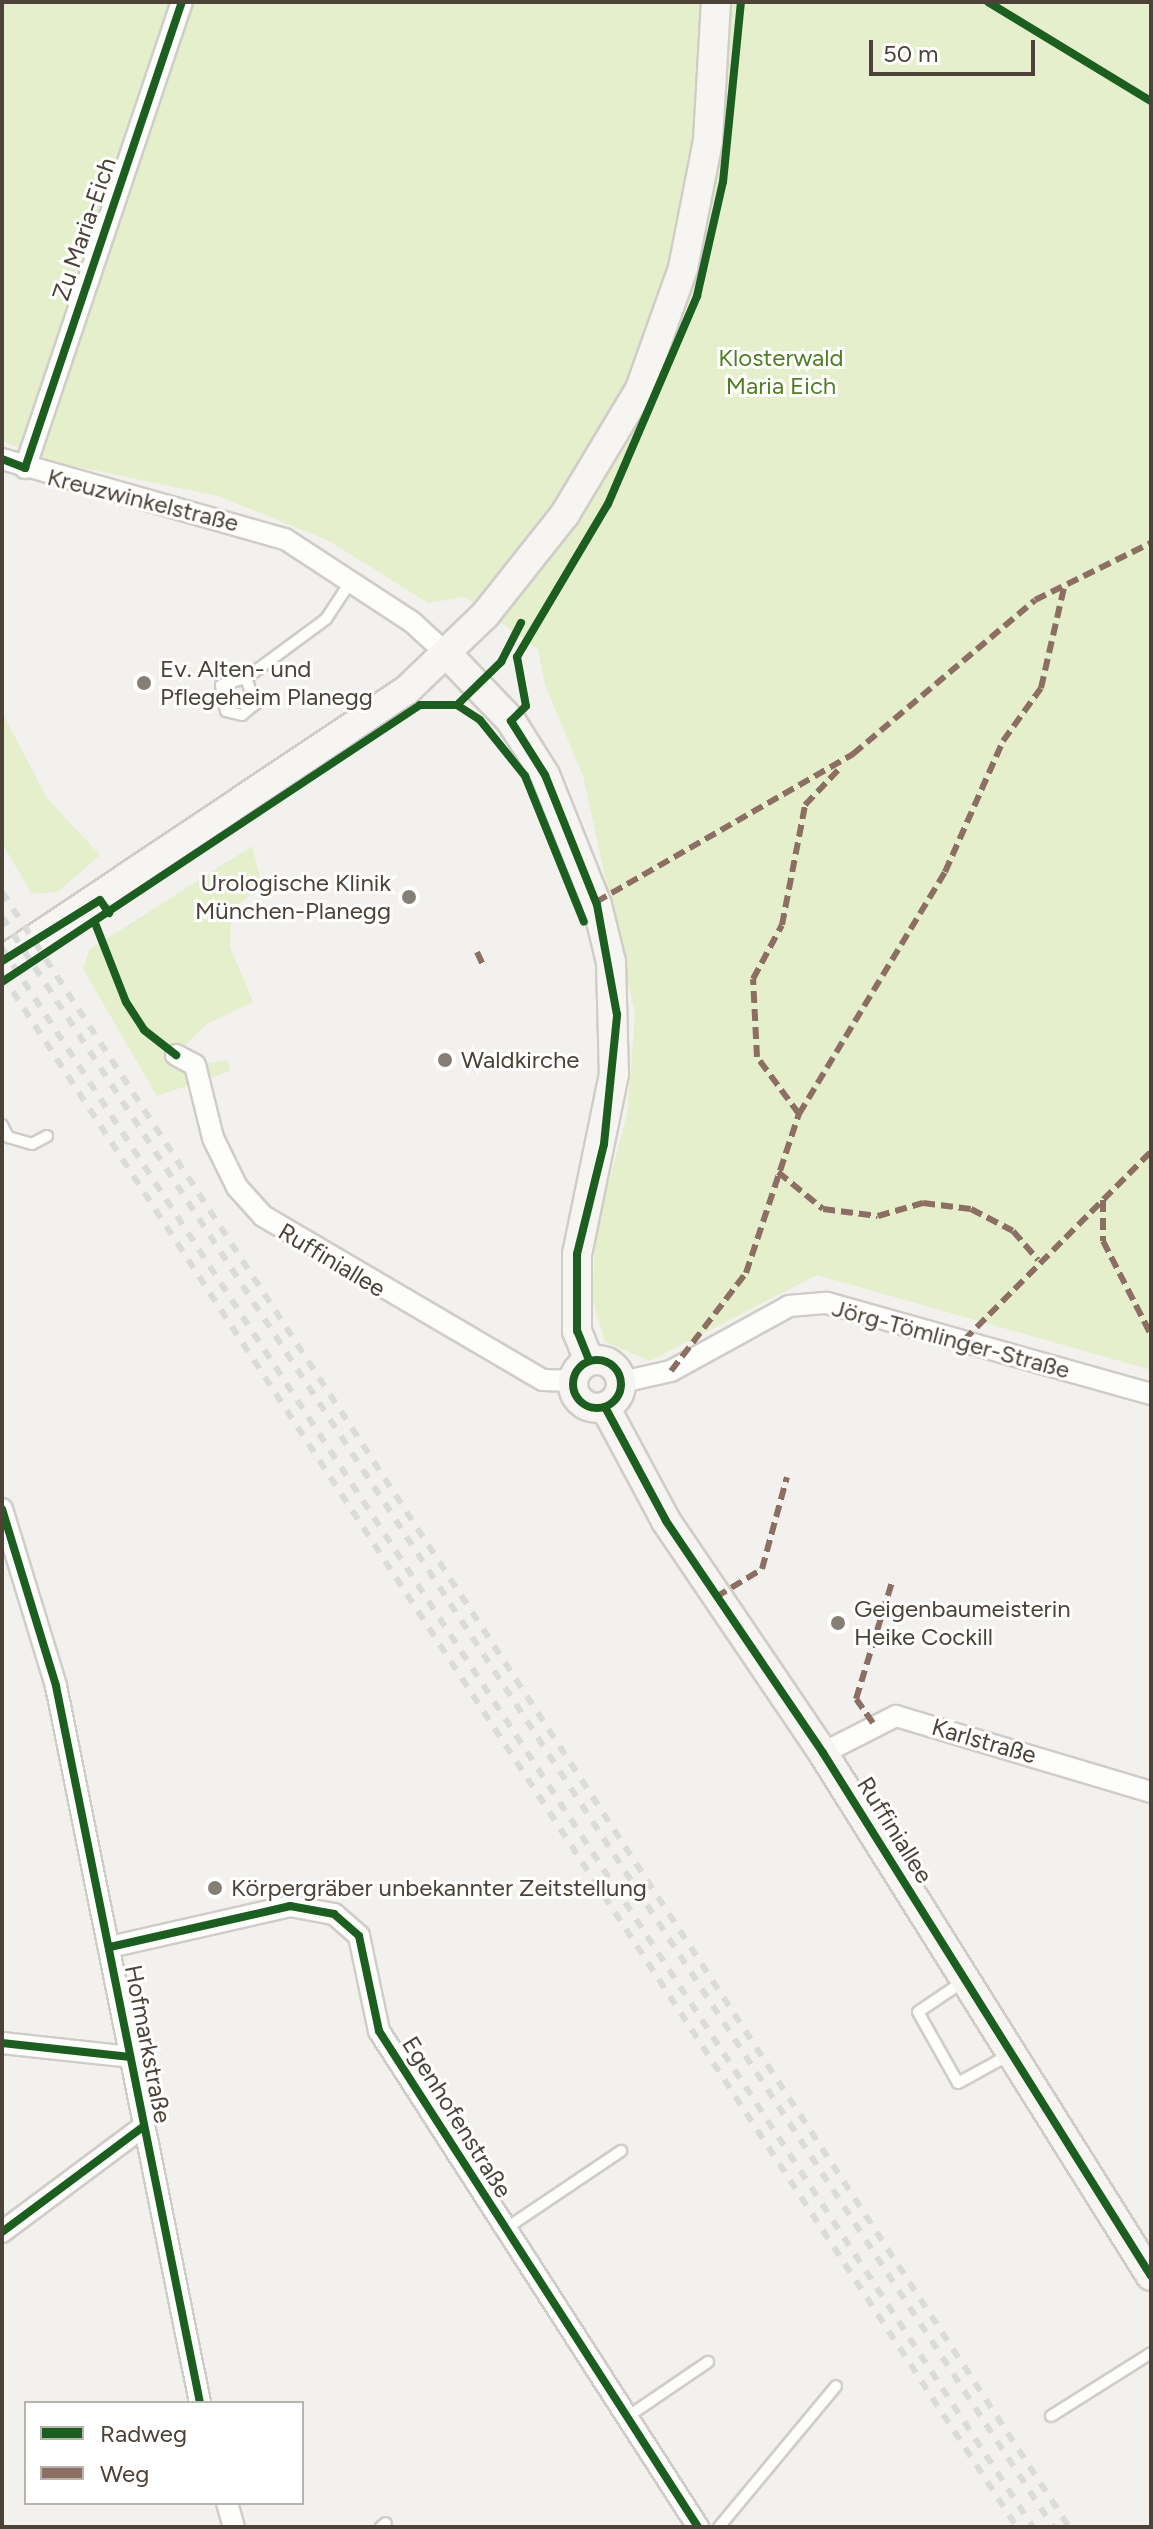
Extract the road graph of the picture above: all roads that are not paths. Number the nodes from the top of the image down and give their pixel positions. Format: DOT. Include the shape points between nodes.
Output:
graph roads {
  1 [pos="182,2"];
  2 [pos="716,2"];
  3 [pos="2,459"];
  4 [pos="25,468"];
  5 [pos="351,581"];
  6 [pos="448,655"];
  7 [pos="246,678"];
  8 [pos="2,961"];
  9 [pos="176,1055"];
  10 [pos="2,1125"];
  11 [pos="47,1136"];
  12 [pos="581,1371"];
  13 [pos="622,1382"];
  14 [pos="1151,1394"];
  15 [pos="605,1407"];
  16 [pos="3,1516"];
  17 [pos="823,1753"];
  18 [pos="1151,1792"];
  19 [pos="110,1947"];
  20 [pos="966,1980"];
  21 [pos="2,2043"];
  22 [pos="1013,2053"];
  23 [pos="130,2057"];
  24 [pos="143,2127"];
  25 [pos="621,2151"];
  26 [pos="504,2230"];
  27 [pos="2,2232"];
  28 [pos="1149,2269"];
  29 [pos="1151,2353"];
  30 [pos="708,2362"];
  31 [pos="836,2386"];
  32 [pos="200,2401"];
  33 [pos="1051,2416"];
  34 [pos="627,2418"];
  35 [pos="228,2505"];
  36 [pos="234,2527"];
  37 [pos="698,2527"];
  38 [pos="719,2527"];
  1 -- 4 [label="street, Zu Maria-Eich"];
  2 -- 6 [label="street" via="708,140 683,268 640,389 565,514"];
  3 -- 4 [label="street, Kreuzwinkelstraße"];
  4 -- 5 [label="street, Kreuzwinkelstraße" via="271,534"];
  5 -- 6 [label="street, Kreuzwinkelstraße"];
  5 -- 7 [label="lane" via="326,619"];
  6 -- 8 [label="street" via="276,783"];
  6 -- 12 [label="street, Kreuzwinkelstraße" via="511,721 545,775 597,905 611,962 614,1074 577,1254"];
  9 -- 12 [label="street, Ruffiniallee" via="195,1065 213,1138 237,1187 263,1216 543,1380"];
  10 -- 11 [label="lane" via="8,1137 32,1144"];
  12 -- 13 [label="street, Ruffiniallee" via="611,1363"];
  12 -- 15 [label="street, Ruffiniallee" via="578,1400"];
  13 -- 14 [label="street, Jörg-Tömlinger-Straße" via="671,1371 789,1306 827,1303"];
  13 -- 15 [label="street"];
  15 -- 17 [label="street, Ruffiniallee" via="666,1521"];
  16 -- 19 [label="street, Hofmarkstraße" via="56,1686"];
  17 -- 18 [label="street, Karlstraße" via="896,1716"];
  17 -- 20 [label="street, Ruffiniallee"];
  19 -- 23 [label="street, Hofmarkstraße"];
  19 -- 26 [label="street, Egenhofenstraße" via="290,1906 334,1914 359,1936 379,2031"];
  20 -- 22 [label="street, Ruffiniallee"];
  20 -- 22 [label="lane" via="923,2007 919,2022 958,2083"];
  21 -- 23 [label="street"];
  22 -- 28 [label="street, Ruffiniallee"];
  23 -- 24 [label="street, Hofmarkstraße"];
  24 -- 27 [label="street"];
  24 -- 32 [label="street, Hofmarkstraße"];
  25 -- 26 [label="lane"];
  26 -- 34 [label="street, Egenhofenstraße"];
  29 -- 33 [label="lane"];
  30 -- 34 [label="lane"];
  31 -- 38 [label="lane"];
  34 -- 37 [label="street, Egenhofenstraße"];
  35 -- 36 [label="street"];
}
